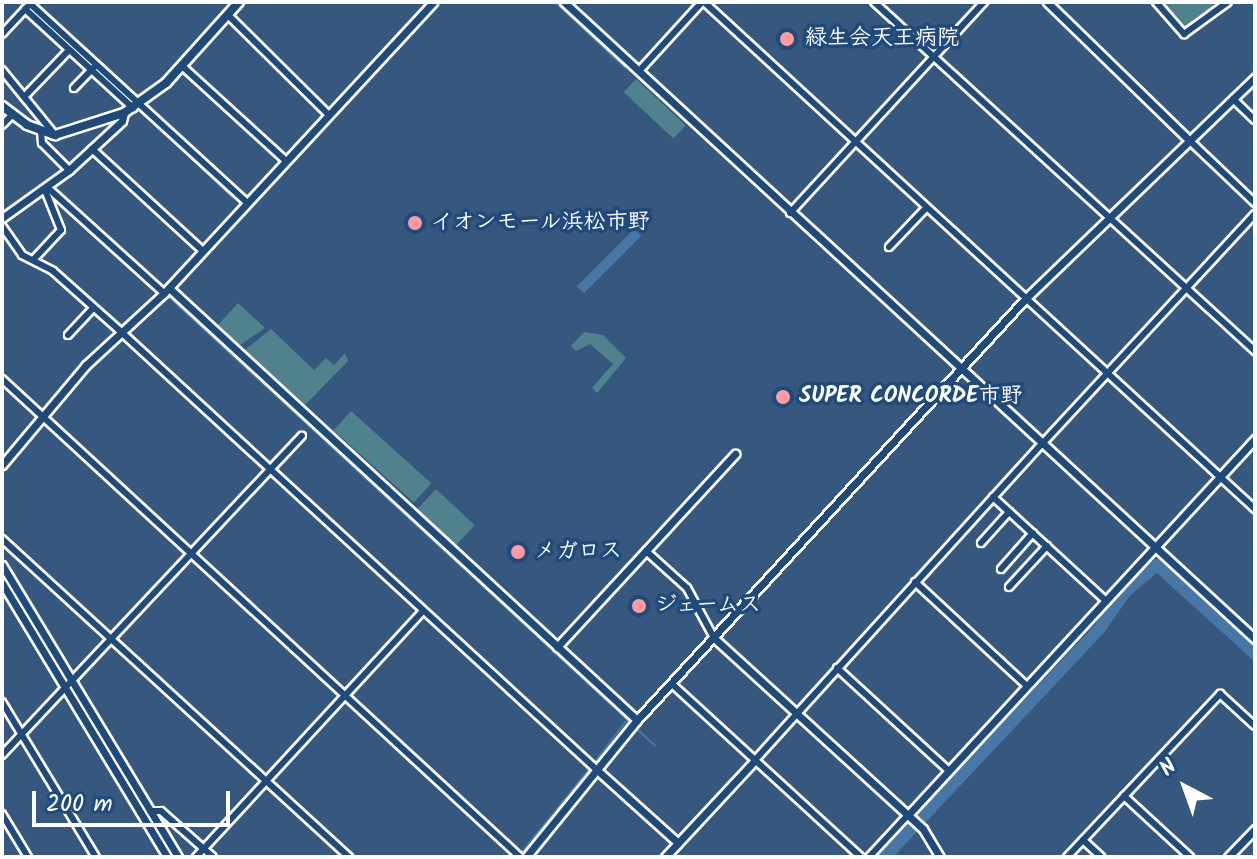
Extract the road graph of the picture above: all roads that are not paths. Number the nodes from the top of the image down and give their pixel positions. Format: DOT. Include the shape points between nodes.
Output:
graph roads {
  1 [pos="239,2"];
  2 [pos="433,2"];
  3 [pos="564,2"];
  4 [pos="703,2"];
  5 [pos="874,2"];
  6 [pos="984,2"];
  7 [pos="1047,2"];
  8 [pos="1156,2"];
  9 [pos="1228,2"];
  10 [pos="28,5"];
  11 [pos="229,16"];
  12 [pos="2,34"];
  13 [pos="69,50"];
  14 [pos="934,56"];
  15 [pos="182,66"];
  16 [pos="94,67"];
  17 [pos="2,70"];
  18 [pos="639,71"];
  19 [pos="1255,78"];
  20 [pos="74,88"];
  21 [pos="24,97"];
  22 [pos="1233,99"];
  23 [pos="2,106"];
  24 [pos="132,109"];
  25 [pos="13,114"];
  26 [pos="328,114"];
  27 [pos="1255,120"];
  28 [pos="2,125"];
  29 [pos="41,132"];
  30 [pos="55,135"];
  31 [pos="1190,141"];
  32 [pos="856,142"];
  33 [pos="92,149"];
  34 [pos="286,161"];
  35 [pos="69,170"];
  36 [pos="47,189"];
  37 [pos="247,203"];
  38 [pos="1255,203"];
  39 [pos="926,208"];
  40 [pos="790,213"];
  41 [pos="1255,214"];
  42 [pos="2,218"];
  43 [pos="1111,219"];
  44 [pos="2,226"];
  45 [pos="889,247"];
  46 [pos="203,251"];
  47 [pos="33,260"];
  48 [pos="1185,288"];
  49 [pos="166,291"];
  50 [pos="1026,298"];
  51 [pos="93,308"];
  52 [pos="119,330"];
  53 [pos="68,335"];
  54 [pos="1255,351"];
  55 [pos="959,371"];
  56 [pos="1108,373"];
  57 [pos="2,379"];
  58 [pos="40,414"];
  59 [pos="302,436"];
  60 [pos="1255,439"];
  61 [pos="1039,448"];
  62 [pos="735,454"];
  63 [pos="2,465"];
  64 [pos="271,470"];
  65 [pos="1220,477"];
  66 [pos="993,497"];
  67 [pos="1255,509"];
  68 [pos="1009,512"];
  69 [pos="1033,533"];
  70 [pos="2,539"];
  71 [pos="981,543"];
  72 [pos="1047,546"];
  73 [pos="1153,549"];
  74 [pos="646,551"];
  75 [pos="192,554"];
  76 [pos="2,565"];
  77 [pos="1001,569"];
  78 [pos="915,582"];
  79 [pos="3,586"];
  80 [pos="1009,587"];
  81 [pos="1106,601"];
  82 [pos="423,611"];
  83 [pos="714,638"];
  84 [pos="114,639"];
  85 [pos="1255,639"];
  86 [pos="557,647"];
  87 [pos="837,668"];
  88 [pos="72,684"];
  89 [pos="672,684"];
  90 [pos="1027,686"];
  91 [pos="66,691"];
  92 [pos="345,695"];
  93 [pos="2,702"];
  94 [pos="795,712"];
  95 [pos="634,717"];
  96 [pos="1255,726"];
  97 [pos="22,735"];
  98 [pos="2,755"];
  99 [pos="755,760"];
  100 [pos="597,770"];
  101 [pos="949,771"];
  102 [pos="267,780"];
  103 [pos="1124,796"];
  104 [pos="150,811"];
  105 [pos="2,814"];
  106 [pos="908,815"];
  107 [pos="1255,829"];
  108 [pos="1083,840"];
  109 [pos="678,843"];
  110 [pos="204,849"];
  111 [pos="28,857"];
  112 [pos="96,857"];
  113 [pos="167,857"];
  114 [pos="178,857"];
  115 [pos="196,857"];
  116 [pos="213,857"];
  117 [pos="349,857"];
  118 [pos="523,857"];
  119 [pos="665,857"];
  120 [pos="861,857"];
  121 [pos="869,857"];
  122 [pos="940,857"];
  123 [pos="1067,857"];
  124 [pos="1101,857"];
  125 [pos="1190,857"];
  126 [pos="1228,857"];
  1 -- 11 [label="main road"];
  2 -- 26 [label="street"];
  3 -- 18 [label="street"];
  4 -- 18 [label="street"];
  4 -- 32 [label="street"];
  5 -- 14 [label="street"];
  6 -- 14 [label="street"];
  7 -- 31 [label="street"];
  8 -- 9 [label="street" via="1184,34"];
  10 -- 12 [label="street"];
  10 -- 13 [label="street"];
  10 -- 16 [label="street"];
  11 -- 15 [label="main road"];
  11 -- 26 [label="street"];
  13 -- 16 [label="street"];
  13 -- 21 [label="street"];
  14 -- 32 [label="street"];
  14 -- 43 [label="street"];
  15 -- 24 [label="main road"];
  15 -- 34 [label="street"];
  16 -- 20 [label="street"];
  16 -- 24 [label="street"];
  17 -- 21 [label="street"];
  18 -- 40 [label="street"];
  19 -- 22 [label="street"];
  21 -- 30 [label="street"];
  22 -- 27 [label="street"];
  22 -- 31 [label="street"];
  23 -- 25 [label="main road"];
  24 -- 30 [label="main road"];
  24 -- 33 [label="street"];
  24 -- 37 [label="street"];
  25 -- 28 [label="street"];
  25 -- 29 [label="main road"];
  26 -- 34 [label="street"];
  29 -- 30 [label="main road"];
  29 -- 35 [label="street" via="42,143"];
  31 -- 38 [label="street"];
  31 -- 43 [label="street"];
  32 -- 39 [label="street"];
  32 -- 40 [label="street"];
  33 -- 35 [label="street"];
  33 -- 46 [label="street"];
  34 -- 37 [label="street"];
  35 -- 36 [label="street"];
  36 -- 42 [label="street"];
  36 -- 47 [label="street" via="61,230"];
  36 -- 49 [label="street"];
  37 -- 46 [label="street"];
  39 -- 45 [label="street"];
  39 -- 50 [label="street"];
  40 -- 55 [label="street"];
  41 -- 48 [label="street"];
  43 -- 48 [label="street"];
  43 -- 50 [label="street"];
  44 -- 47 [label="street" via="22,255"];
  46 -- 49 [label="street"];
  47 -- 51 [label="street"];
  48 -- 54 [label="street"];
  48 -- 56 [label="street"];
  49 -- 52 [label="street"];
  49 -- 86 [label="street"];
  50 -- 55 [label="street"];
  50 -- 56 [label="street"];
  51 -- 52 [label="street"];
  51 -- 53 [label="street"];
  52 -- 58 [label="street"];
  52 -- 64 [label="street"];
  55 -- 61 [label="street"];
  55 -- 83 [label="street"];
  56 -- 61 [label="street"];
  56 -- 65 [label="street"];
  57 -- 58 [label="street"];
  58 -- 63 [label="street"];
  58 -- 75 [label="street"];
  59 -- 64 [label="street"];
  60 -- 65 [label="street"];
  61 -- 66 [label="street"];
  61 -- 73 [label="street"];
  62 -- 74 [label="street"];
  64 -- 75 [label="street"];
  64 -- 82 [label="street"];
  65 -- 67 [label="street"];
  65 -- 73 [label="street"];
  66 -- 68 [label="street"];
  66 -- 78 [label="street"];
  68 -- 69 [label="street"];
  68 -- 71 [label="street"];
  69 -- 72 [label="street"];
  69 -- 77 [label="street"];
  70 -- 84 [label="street"];
  72 -- 80 [label="street"];
  72 -- 81 [label="street"];
  73 -- 81 [label="street"];
  73 -- 85 [label="street"];
  74 -- 83 [label="street" via="687,588"];
  74 -- 86 [label="street"];
  75 -- 84 [label="street"];
  75 -- 92 [label="street"];
  76 -- 88 [label="street"];
  78 -- 87 [label="street"];
  78 -- 90 [label="street"];
  79 -- 91 [label="street"];
  81 -- 90 [label="street"];
  82 -- 92 [label="street"];
  82 -- 100 [label="street"];
  83 -- 89 [label="street"];
  83 -- 94 [label="street"];
  84 -- 88 [label="street"];
  84 -- 102 [label="street"];
  86 -- 95 [label="street"];
  87 -- 94 [label="street"];
  87 -- 101 [label="street"];
  88 -- 91 [label="street"];
  88 -- 104 [label="street"];
  89 -- 95 [label="street" via="645,713"];
  89 -- 99 [label="street"];
  90 -- 101 [label="street"];
  91 -- 97 [label="street"];
  91 -- 113 [label="street"];
  92 -- 102 [label="street"];
  92 -- 118 [label="street"];
  93 -- 97 [label="street"];
  94 -- 99 [label="street"];
  94 -- 106 [label="street"];
  95 -- 100 [label="street"];
  96 -- 103 [label="street" via="1220,694"];
  97 -- 98 [label="street"];
  97 -- 112 [label="street"];
  99 -- 109 [label="street"];
  99 -- 120 [label="street"];
  100 -- 109 [label="street"];
  100 -- 118 [label="street"];
  101 -- 106 [label="street"];
  102 -- 110 [label="street"];
  102 -- 117 [label="street"];
  103 -- 108 [label="street"];
  103 -- 125 [label="street"];
  104 -- 110 [label="street" via="161,811"];
  104 -- 114 [label="street"];
  105 -- 111 [label="street"];
  106 -- 121 [label="street"];
  106 -- 122 [label="street"];
  107 -- 126 [label="street"];
  108 -- 123 [label="street"];
  108 -- 124 [label="street"];
  109 -- 119 [label="street"];
  110 -- 115 [label="street"];
  110 -- 116 [label="street"];
}
